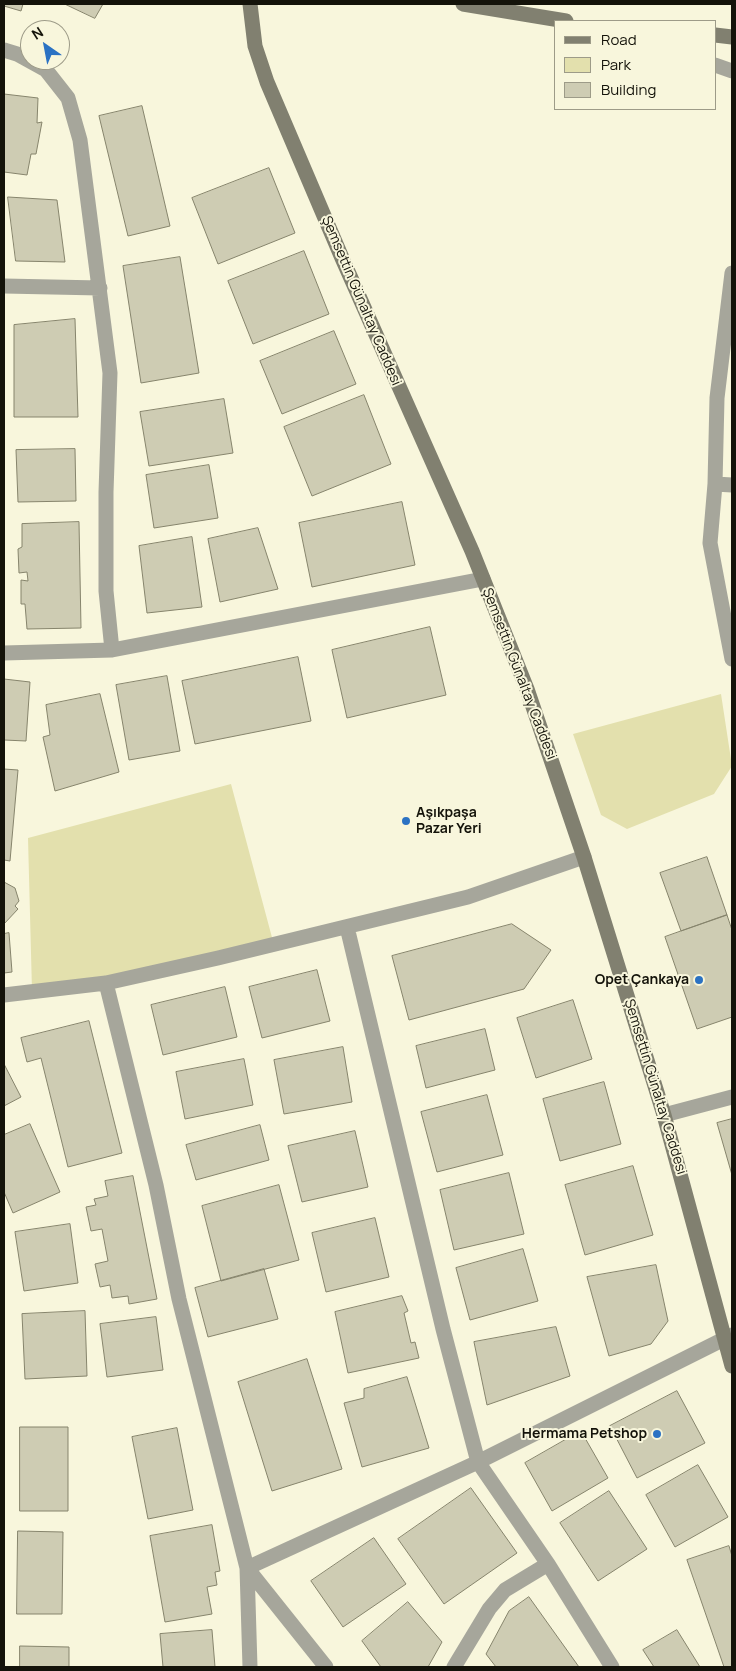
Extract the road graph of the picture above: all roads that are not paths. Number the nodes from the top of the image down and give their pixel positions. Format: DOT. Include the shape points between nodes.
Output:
graph roads {
  1 [pos="250,4"];
  2 [pos="464,4"];
  3 [pos="554,20"];
  4 [pos="716,35"];
  5 [pos="732,37"];
  6 [pos="4,50"];
  7 [pos="716,65"];
  8 [pos="732,71"];
  9 [pos="732,273"];
  10 [pos="4,286"];
  11 [pos="100,288"];
  12 [pos="715,484"];
  13 [pos="732,485"];
  14 [pos="483,578"];
  15 [pos="112,650"];
  16 [pos="4,653"];
  17 [pos="732,659"];
  18 [pos="584,857"];
  19 [pos="348,927"];
  20 [pos="106,982"];
  21 [pos="4,995"];
  22 [pos="732,1097"];
  23 [pos="664,1115"];
  24 [pos="729,1336"];
  25 [pos="732,1366"];
  26 [pos="478,1462"];
  27 [pos="548,1564"];
  28 [pos="247,1568"];
  29 [pos="250,1667"];
  30 [pos="326,1667"];
  31 [pos="454,1667"];
  32 [pos="612,1667"];
  1 -- 14 [label="street, Şemsettin Günaltay Caddesi" via="255,46 268,82"];
  2 -- 3 [label="street"];
  4 -- 5 [label="street"];
  6 -- 11 [label="street" via="46,70 68,98 80,140"];
  7 -- 8 [label="street"];
  9 -- 12 [label="street" via="717,398"];
  10 -- 11 [label="street"];
  11 -- 15 [label="street" via="110,373 106,591"];
  12 -- 13 [label="street"];
  12 -- 17 [label="street" via="710,542"];
  14 -- 15 [label="street"];
  14 -- 18 [label="street, Şemsettin Günaltay Caddesi" via="527,689"];
  15 -- 16 [label="street"];
  18 -- 19 [label="street" via="468,897"];
  18 -- 23 [label="street, Şemsettin Günaltay Caddesi"];
  19 -- 20 [label="street"];
  19 -- 26 [label="street" via="443,1329"];
  20 -- 21 [label="street"];
  20 -- 28 [label="street" via="156,1185 179,1300"];
  22 -- 23 [label="street"];
  23 -- 24 [label="street, Şemsettin Günaltay Caddesi"];
  24 -- 25 [label="street, Şemsettin Günaltay Caddesi"];
  24 -- 26 [label="street"];
  26 -- 27 [label="street"];
  26 -- 28 [label="street"];
  27 -- 31 [label="street" via="505,1590 489,1609"];
  27 -- 32 [label="street"];
  28 -- 29 [label="street"];
  28 -- 30 [label="street"];
}
